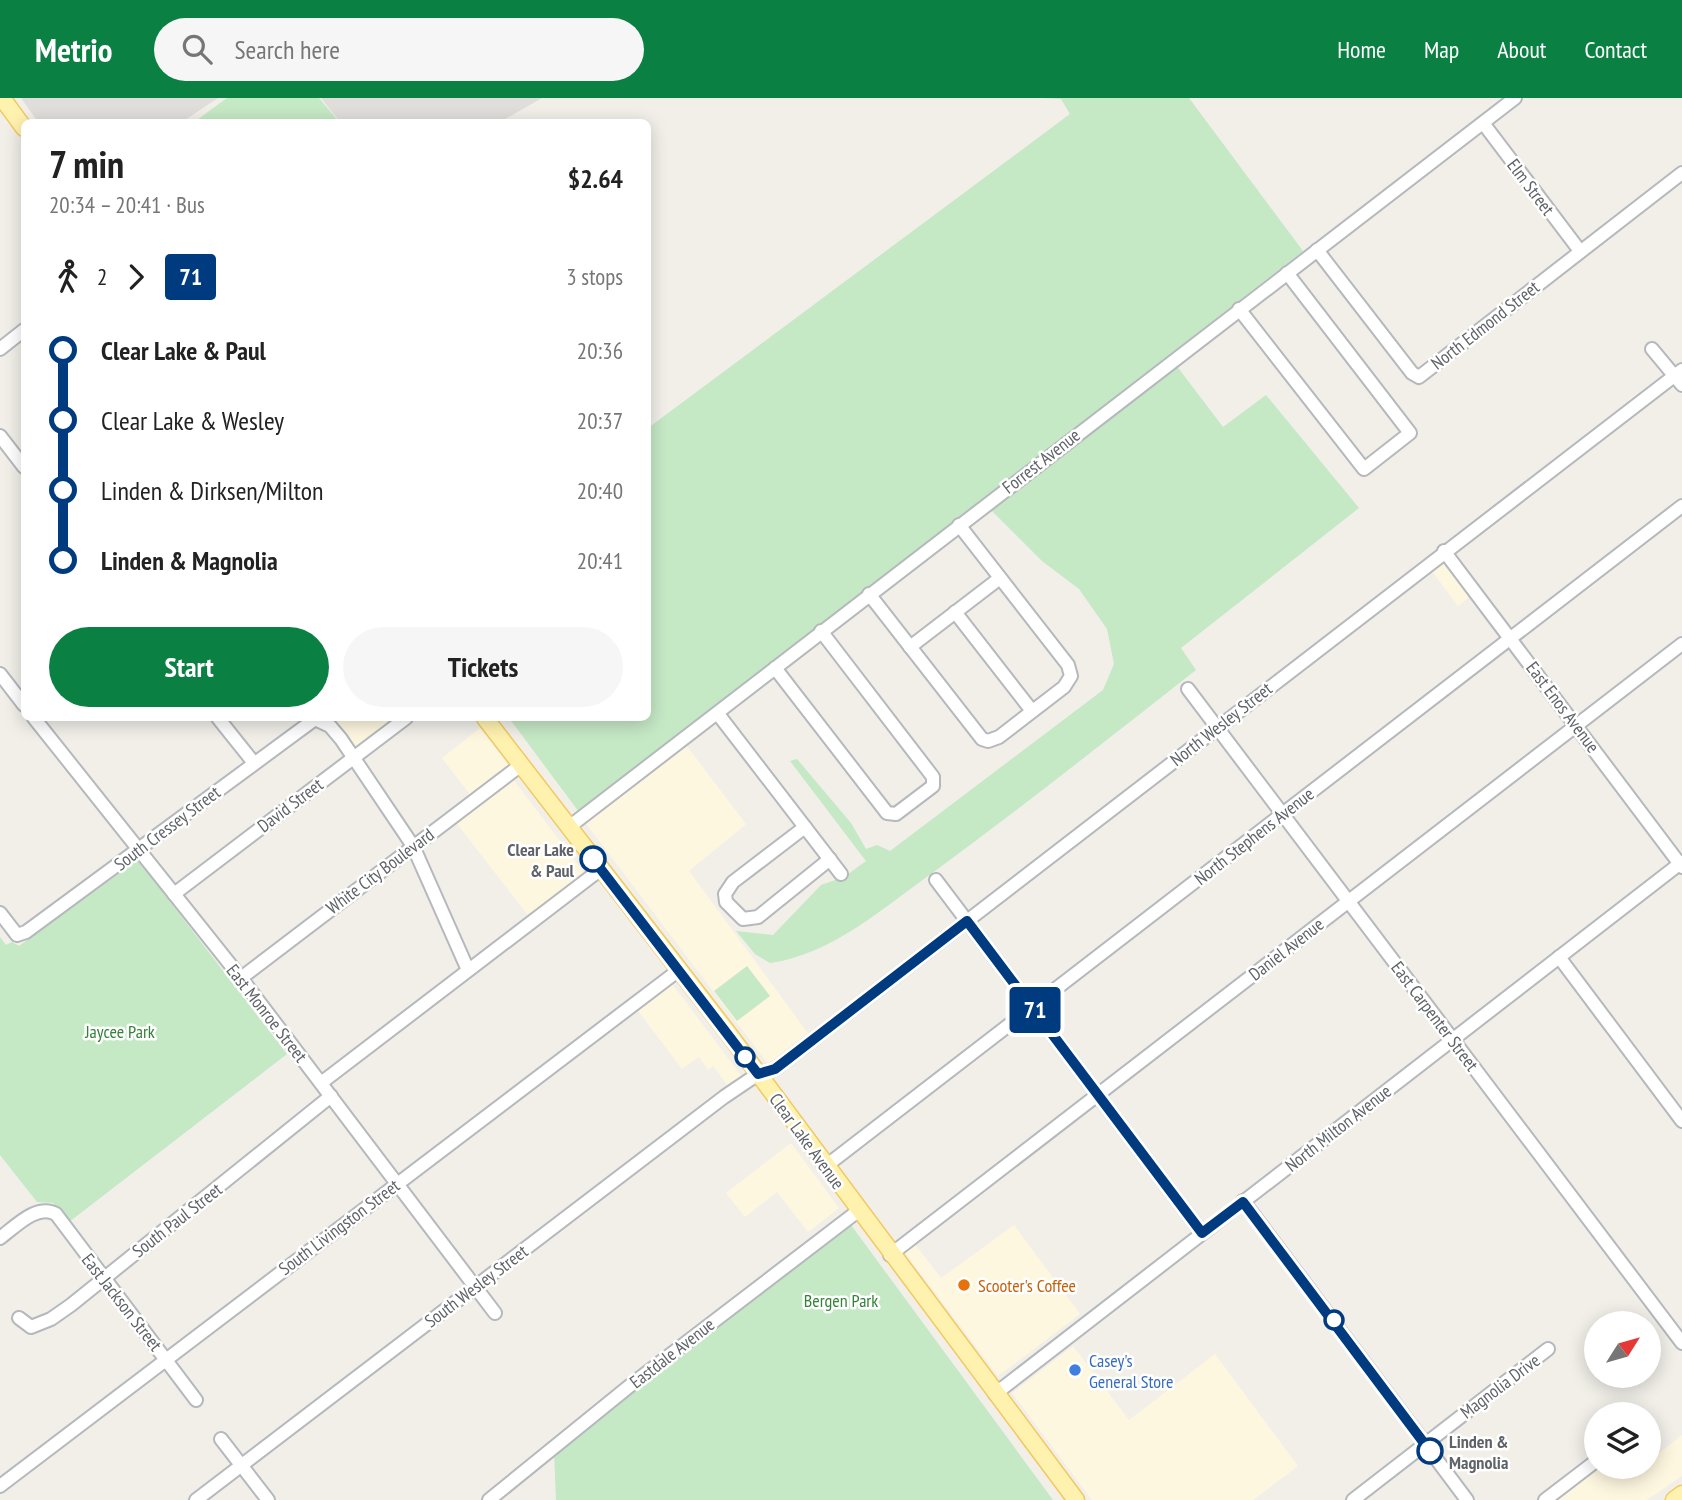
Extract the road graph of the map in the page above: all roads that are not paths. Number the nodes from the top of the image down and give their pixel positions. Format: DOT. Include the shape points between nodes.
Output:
graph roads {
  1 [pos="2,98"];
  2 [pos="1515,98"];
  3 [pos="1483,123"];
  4 [pos="21,124"];
  5 [pos="1682,173"];
  6 [pos="1317,250"];
  7 [pos="1580,251"];
  8 [pos="1287,273"];
  9 [pos="1239,309"];
  10 [pos="21,332"];
  11 [pos="0,349"];
  12 [pos="1652,349"];
  13 [pos="1679,377"];
  14 [pos="0,436"];
  15 [pos="21,463"];
  16 [pos="1682,506"];
  17 [pos="959,525"];
  18 [pos="1444,551"];
  19 [pos="1000,578"];
  20 [pos="869,594"];
  21 [pos="955,612"];
  22 [pos="821,631"];
  23 [pos="1510,638"];
  24 [pos="1682,644"];
  25 [pos="910,647"];
  26 [pos="775,668"];
  27 [pos="0,674"];
  28 [pos="1188,689"];
  29 [pos="21,701"];
  30 [pos="1032,711"];
  31 [pos="718,713"];
  32 [pos="36,721"];
  33 [pos="220,721"];
  34 [pos="312,721"];
  35 [pos="319,721"];
  36 [pos="402,721"];
  37 [pos="487,721"];
  38 [pos="1576,725"];
  39 [pos="1217,727"];
  40 [pos="354,756"];
  41 [pos="254,763"];
  42 [pos="521,765"];
  43 [pos="1282,814"];
  44 [pos="569,827"];
  45 [pos="805,827"];
  46 [pos="413,846"];
  47 [pos="139,850"];
  48 [pos="830,859"];
  49 [pos="1681,864"];
  50 [pos="601,869"];
  51 [pos="841,874"];
  52 [pos="936,880"];
  53 [pos="174,894"];
  54 [pos="1348,901"];
  55 [pos="0,913"];
  56 [pos="967,921"];
  57 [pos="1559,957"];
  58 [pos="468,970"];
  59 [pos="679,970"];
  60 [pos="241,978"];
  61 [pos="1032,1007"];
  62 [pos="1452,1039"];
  63 [pos="758,1074"];
  64 [pos="321,1083"];
  65 [pos="1097,1094"];
  66 [pos="331,1096"];
  67 [pos="1682,1121"];
  68 [pos="826,1166"];
  69 [pos="396,1183"];
  70 [pos="1243,1202"];
  71 [pos="858,1211"];
  72 [pos="1202,1233"];
  73 [pos="0,1238"];
  74 [pos="891,1255"];
  75 [pos="104,1278"];
  76 [pos="474,1288"];
  77 [pos="495,1313"];
  78 [pos="19,1318"];
  79 [pos="1682,1343"];
  80 [pos="1548,1349"];
  81 [pos="166,1359"];
  82 [pos="995,1394"];
  83 [pos="196,1400"];
  84 [pos="221,1439"];
  85 [pos="1425,1444"];
  86 [pos="242,1465"];
  87 [pos="1584,1470"];
  88 [pos="0,1486"];
  89 [pos="1682,1494"];
  90 [pos="196,1500"];
  91 [pos="268,1500"];
  92 [pos="489,1500"];
  93 [pos="1076,1500"];
  94 [pos="1353,1500"];
  95 [pos="1467,1500"];
  96 [pos="1545,1500"];
  97 [pos="1674,1500"];
  1 -- 4 [label="main road"];
  2 -- 3 [label="street, Forrest Avenue"];
  3 -- 6 [label="street, Forrest Avenue"];
  3 -- 7 [label="street, Elm Street"];
  5 -- 7 [label="street, North Edmond Street"];
  6 -- 7 [label="street, North Edmond Street" via="1419,377"];
  6 -- 8 [label="street, Forrest Avenue"];
  8 -- 9 [label="street, Forrest Avenue"];
  8 -- 9 [label="street" via="1410,433 1364,469"];
  9 -- 17 [label="street, Forrest Avenue"];
  10 -- 11 [label="street"];
  12 -- 13 [label="street"];
  13 -- 18 [label="street, North Wesley Street"];
  14 -- 15 [label="street"];
  16 -- 23 [label="street, North Stephens Avenue"];
  17 -- 19 [label="street"];
  17 -- 20 [label="street, Forrest Avenue"];
  18 -- 23 [label="street, East Enos Avenue"];
  18 -- 39 [label="street, North Wesley Street"];
  19 -- 21 [label="street"];
  19 -- 30 [label="street" via="1071,671 1069,683"];
  20 -- 22 [label="street, Forrest Avenue"];
  20 -- 25 [label="street"];
  21 -- 25 [label="street"];
  21 -- 30 [label="street"];
  22 -- 26 [label="street, Forrest Avenue"];
  22 -- 26 [label="street" via="933,777 933,786 896,814 887,813"];
  23 -- 38 [label="street, East Enos Avenue"];
  23 -- 43 [label="street, North Stephens Avenue"];
  24 -- 38 [label="street, Daniel Avenue"];
  25 -- 30 [label="street" via="982,739 994,740"];
  26 -- 31 [label="street, Forrest Avenue"];
  27 -- 29 [label="street"];
  28 -- 39 [label="street, East Carpenter Street"];
  31 -- 44 [label="street, Forrest Avenue"];
  31 -- 45 [label="street"];
  32 -- 47 [label="street, East Monroe Street"];
  33 -- 41 [label="street"];
  34 -- 41 [label="street, South Cressey Street"];
  35 -- 40 [label="street" via="330,726"];
  36 -- 40 [label="street, David Street"];
  37 -- 42 [label="main road, Clear Lake Avenue"];
  38 -- 49 [label="street, East Enos Avenue"];
  38 -- 54 [label="street, Daniel Avenue"];
  39 -- 43 [label="street, East Carpenter Street"];
  39 -- 56 [label="street, North Wesley Street"];
  40 -- 46 [label="street"];
  40 -- 53 [label="street, David Street"];
  41 -- 47 [label="street, South Cressey Street"];
  42 -- 44 [label="main road, Clear Lake Avenue"];
  42 -- 46 [label="street, White City Boulevard"];
  43 -- 54 [label="street, East Carpenter Street"];
  43 -- 61 [label="street, North Stephens Avenue"];
  44 -- 50 [label="main road, Clear Lake Avenue"];
  45 -- 48 [label="street"];
  45 -- 48 [label="street" via="733,882 725,894 726,902 743,919 758,917"];
  46 -- 58 [label="street"];
  46 -- 60 [label="street, White City Boulevard"];
  47 -- 53 [label="street, East Monroe Street"];
  47 -- 55 [label="street, South Cressey Street" via="26,932 18,935"];
  48 -- 51 [label="street"];
  49 -- 57 [label="street, North Milton Avenue"];
  50 -- 58 [label="street"];
  50 -- 59 [label="main road, Clear Lake Avenue"];
  52 -- 56 [label="street"];
  53 -- 60 [label="street, East Monroe Street"];
  54 -- 62 [label="street, East Carpenter Street"];
  54 -- 65 [label="street, Daniel Avenue"];
  56 -- 61 [label="street"];
  56 -- 63 [label="street, North Wesley Street" via="775,1069"];
  57 -- 62 [label="street, North Milton Avenue"];
  57 -- 67 [label="street"];
  58 -- 64 [label="street"];
  59 -- 63 [label="main road, Clear Lake Avenue"];
  59 -- 69 [label="street, South Livingston Street"];
  60 -- 64 [label="street, East Monroe Street"];
  61 -- 65 [label="street"];
  61 -- 68 [label="street, North Stephens Avenue"];
  62 -- 70 [label="street, North Milton Avenue"];
  62 -- 79 [label="street, East Carpenter Street"];
  63 -- 68 [label="main road, Clear Lake Avenue"];
  63 -- 76 [label="street, South Wesley Street"];
  64 -- 66 [label="street, East Monroe Street"];
  65 -- 72 [label="street"];
  65 -- 74 [label="street, Daniel Avenue"];
  66 -- 69 [label="street, East Monroe Street"];
  66 -- 75 [label="street, South Paul Street"];
  68 -- 71 [label="main road, Clear Lake Avenue"];
  69 -- 76 [label="street, East Monroe Street"];
  69 -- 81 [label="street, South Livingston Street"];
  70 -- 72 [label="street, North Milton Avenue"];
  70 -- 85 [label="street"];
  71 -- 74 [label="main road, Clear Lake Avenue"];
  71 -- 92 [label="street, Eastdale Avenue"];
  72 -- 82 [label="street, North Milton Avenue"];
  73 -- 75 [label="street, East Jackson Street" via="37,1212 56,1214"];
  74 -- 82 [label="main road, Clear Lake Avenue"];
  75 -- 78 [label="street, South Paul Street" via="40,1325 31,1326"];
  75 -- 81 [label="street, East Jackson Street"];
  76 -- 77 [label="street, East Monroe Street"];
  76 -- 86 [label="street, South Wesley Street"];
  80 -- 85 [label="street, Magnolia Drive"];
  81 -- 83 [label="street, East Jackson Street"];
  81 -- 88 [label="street, South Livingston Street"];
  82 -- 93 [label="main road, Clear Lake Avenue"];
  84 -- 86 [label="street"];
  85 -- 94 [label="street, Magnolia Drive"];
  85 -- 95 [label="street"];
  86 -- 90 [label="street, South Wesley Street"];
  86 -- 91 [label="street"];
  87 -- 96 [label="street"];
  89 -- 97 [label="main road"];
}
